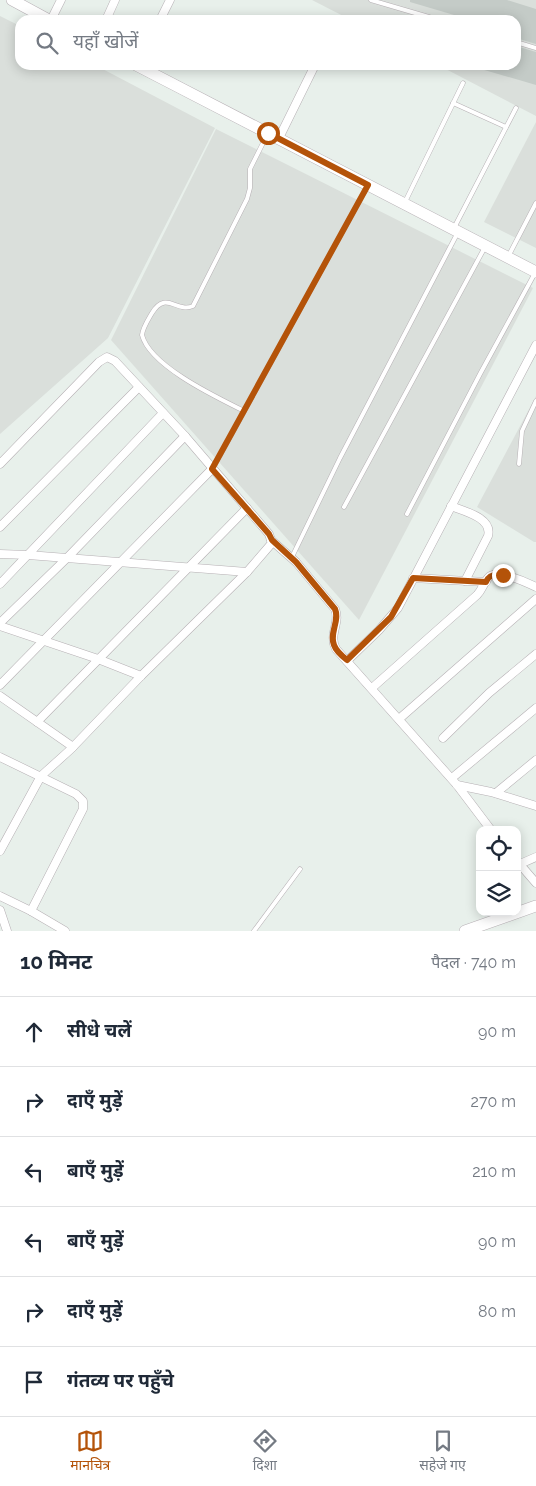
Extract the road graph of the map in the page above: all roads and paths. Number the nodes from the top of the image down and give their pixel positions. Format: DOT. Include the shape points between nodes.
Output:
graph roads {
  1 [pos="12,0"];
  2 [pos="61,0"];
  3 [pos="115,0"];
  4 [pos="170,0"];
  5 [pos="371,0"];
  6 [pos="40,15"];
  7 [pos="53,15"];
  8 [pos="108,15"];
  9 [pos="162,15"];
  10 [pos="422,15"];
  11 [pos="521,44"];
  12 [pos="536,48"];
  13 [pos="148,70"];
  14 [pos="313,70"];
  15 [pos="463,83"];
  16 [pos="453,103"];
  17 [pos="516,108"];
  18 [pos="506,127"];
  19 [pos="268,133"];
  20 [pos="279,138"];
  21 [pos="368,185"];
  22 [pos="536,203"];
  23 [pos="404,204"];
  24 [pos="456,231"];
  25 [pos="485,247"];
  26 [pos="508,257"];
  27 [pos="536,272"];
  28 [pos="536,345"];
  29 [pos="139,387"];
  30 [pos="536,401"];
  31 [pos="244,412"];
  32 [pos="163,413"];
  33 [pos="185,436"];
  34 [pos="0,464"];
  35 [pos="519,464"];
  36 [pos="212,469"];
  37 [pos="451,506"];
  38 [pos="344,507"];
  39 [pos="247,508"];
  40 [pos="407,514"];
  41 [pos="0,527"];
  42 [pos="272,540"];
  43 [pos="0,554"];
  44 [pos="28,554"];
  45 [pos="66,558"];
  46 [pos="291,558"];
  47 [pos="121,563"];
  48 [pos="188,567"];
  49 [pos="248,572"];
  50 [pos="413,578"];
  51 [pos="464,581"];
  52 [pos="486,582"];
  53 [pos="0,584"];
  54 [pos="536,587"];
  55 [pos="536,599"];
  56 [pos="0,625"];
  57 [pos="43,641"];
  58 [pos="536,654"];
  59 [pos="98,659"];
  60 [pos="347,660"];
  61 [pos="141,676"];
  62 [pos="0,685"];
  63 [pos="372,688"];
  64 [pos="0,696"];
  65 [pos="536,708"];
  66 [pos="399,719"];
  67 [pos="37,722"];
  68 [pos="443,738"];
  69 [pos="73,747"];
  70 [pos="0,757"];
  71 [pos="536,760"];
  72 [pos="41,776"];
  73 [pos="454,781"];
  74 [pos="496,793"];
  75 [pos="536,806"];
  76 [pos="488,826"];
  77 [pos="0,851"];
  78 [pos="536,858"];
  79 [pos="521,862"];
  80 [pos="521,865"];
  81 [pos="300,869"];
  82 [pos="536,883"];
  83 [pos="0,896"];
  84 [pos="536,906"];
  85 [pos="0,910"];
  86 [pos="31,911"];
  87 [pos="63,930"];
  88 [pos="6,931"];
  89 [pos="254,931"];
  90 [pos="464,931"];
  1 -- 6 [label="main road"];
  2 -- 7 [label="street"];
  3 -- 8 [label="street"];
  4 -- 9 [label="street"];
  5 -- 10 [label="lane"];
  11 -- 12 [label="lane"];
  13 -- 19 [label="main road"];
  14 -- 20 [label="street"];
  15 -- 16 [label="lane"];
  16 -- 18 [label="lane"];
  16 -- 23 [label="lane"];
  17 -- 18 [label="lane"];
  18 -- 24 [label="lane"];
  19 -- 20 [label="main road"];
  19 -- 31 [label="lane" via="250,169 250,188 246,199 193,306 160,303 142,335 148,348 183,378"];
  20 -- 21 [label="main road"];
  21 -- 23 [label="main road"];
  21 -- 31 [label="lane"];
  22 -- 26 [label="lane"];
  23 -- 24 [label="main road"];
  24 -- 25 [label="main road"];
  24 -- 46 [label="lane"];
  25 -- 26 [label="main road"];
  25 -- 38 [label="lane"];
  26 -- 27 [label="main road"];
  27 -- 40 [label="lane"];
  28 -- 37 [label="street"];
  29 -- 32 [label="street"];
  29 -- 34 [label="street" via="115,361 103,358"];
  29 -- 41 [label="street"];
  30 -- 35 [label="lane" via="522,431"];
  31 -- 36 [label="lane"];
  32 -- 33 [label="street"];
  32 -- 44 [label="street"];
  33 -- 36 [label="street"];
  33 -- 45 [label="street"];
  36 -- 39 [label="street"];
  36 -- 47 [label="street"];
  37 -- 50 [label="street"];
  37 -- 51 [label="street" via="478,517 489,529"];
  39 -- 42 [label="street"];
  39 -- 48 [label="street"];
  42 -- 46 [label="street"];
  42 -- 49 [label="street" via="270,547"];
  43 -- 44 [label="street"];
  44 -- 45 [label="street"];
  44 -- 53 [label="street"];
  45 -- 47 [label="street"];
  45 -- 56 [label="street"];
  46 -- 60 [label="street" via="335,609 337,616 332,639 336,649"];
  47 -- 48 [label="street"];
  47 -- 57 [label="street"];
  48 -- 49 [label="street"];
  48 -- 59 [label="street"];
  49 -- 61 [label="street"];
  50 -- 51 [label="street"];
  50 -- 60 [label="street" via="391,617"];
  51 -- 52 [label="street"];
  52 -- 54 [label="street" via="490,576 499,574"];
  52 -- 63 [label="street" via="478,596"];
  55 -- 66 [label="street"];
  56 -- 57 [label="street"];
  57 -- 59 [label="street"];
  57 -- 62 [label="street"];
  58 -- 68 [label="street" via="489,693"];
  59 -- 61 [label="street"];
  59 -- 67 [label="street"];
  60 -- 63 [label="street"];
  61 -- 69 [label="street"];
  63 -- 66 [label="street"];
  64 -- 67 [label="street"];
  65 -- 73 [label="street"];
  66 -- 73 [label="street"];
  67 -- 69 [label="street"];
  69 -- 72 [label="street"];
  70 -- 72 [label="street"];
  71 -- 74 [label="street"];
  72 -- 77 [label="street"];
  72 -- 86 [label="street" via="76,794 84,806"];
  73 -- 74 [label="street"];
  73 -- 76 [label="street"];
  74 -- 75 [label="street"];
  78 -- 79 [label="street"];
  80 -- 82 [label="street"];
  81 -- 89 [label="lane"];
  83 -- 86 [label="street"];
  84 -- 90 [label="main road"];
  85 -- 88 [label="street"];
  86 -- 87 [label="street"];
}
